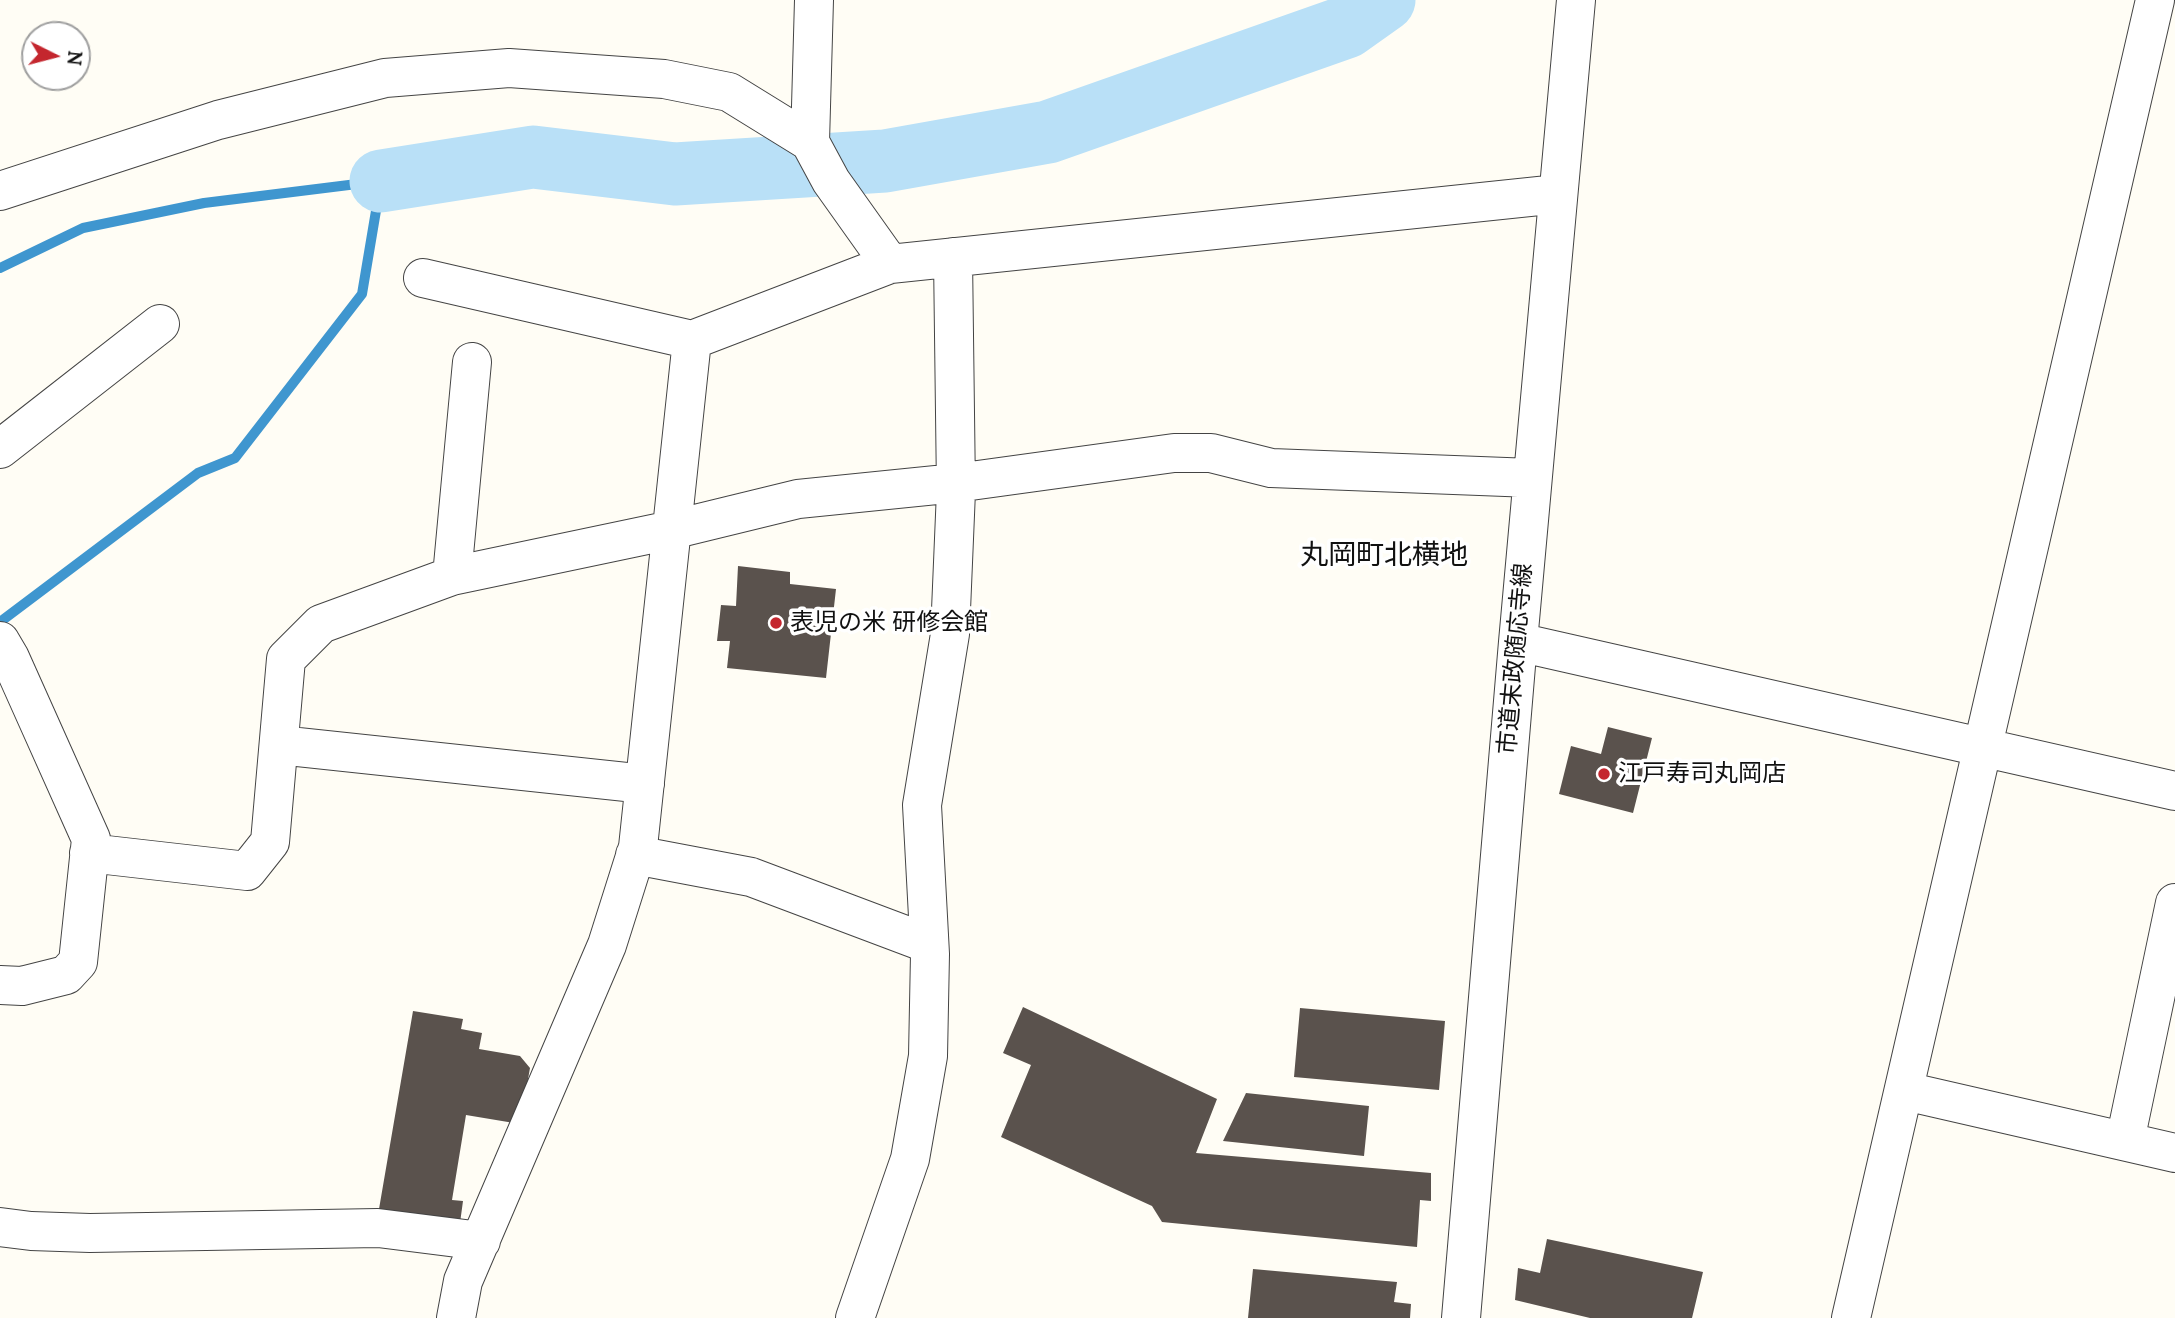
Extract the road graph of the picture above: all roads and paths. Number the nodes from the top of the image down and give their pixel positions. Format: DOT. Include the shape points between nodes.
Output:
graph roads {
  1 [pos="814,0"];
  2 [pos="1576,0"];
  3 [pos="2155,0"];
  4 [pos="810,142"];
  5 [pos="0,191"];
  6 [pos="1558,194"];
  7 [pos="953,257"];
  8 [pos="890,264"];
  9 [pos="423,278"];
  10 [pos="160,324"];
  11 [pos="692,340"];
  12 [pos="472,362"];
  13 [pos="0,449"];
  14 [pos="1532,478"];
  15 [pos="956,483"];
  16 [pos="671,530"];
  17 [pos="452,576"];
  18 [pos="0,641"];
  19 [pos="1518,642"];
  20 [pos="279,745"];
  21 [pos="1982,747"];
  22 [pos="645,784"];
  23 [pos="2175,791"];
  24 [pos="89,853"];
  25 [pos="635,855"];
  26 [pos="2175,903"];
  27 [pos="929,944"];
  28 [pos="0,985"];
  29 [pos="1905,1091"];
  30 [pos="2125,1141"];
  31 [pos="2175,1153"];
  32 [pos="0,1227"];
  33 [pos="481,1241"];
  34 [pos="456,1318"];
  35 [pos="855,1318"];
  36 [pos="1461,1318"];
  37 [pos="1851,1318"];
  1 -- 4 [label="street"];
  2 -- 6 [label="street, 市道末政随応寺線"];
  3 -- 21 [label="street"];
  4 -- 5 [label="street" via="729,92 664,79 509,68 385,78 218,120"];
  4 -- 8 [label="street" via="831,181"];
  6 -- 7 [label="street"];
  6 -- 14 [label="street, 市道末政随応寺線"];
  7 -- 8 [label="street"];
  7 -- 15 [label="street"];
  8 -- 11 [label="street"];
  9 -- 11 [label="street"];
  10 -- 13 [label="street"];
  11 -- 16 [label="street"];
  12 -- 17 [label="street"];
  14 -- 15 [label="street" via="1271,468 1212,453 1174,453"];
  14 -- 19 [label="street, 市道末政随応寺線"];
  15 -- 16 [label="street" via="798,499"];
  15 -- 27 [label="street" via="950,634 922,805"];
  16 -- 17 [label="street"];
  16 -- 22 [label="street"];
  17 -- 20 [label="street" via="321,624 286,659"];
  18 -- 24 [label="street" via="91,839"];
  19 -- 21 [label="street"];
  19 -- 36 [label="street, 市道末政随応寺線"];
  20 -- 22 [label="street"];
  20 -- 24 [label="street" via="270,842 247,871"];
  21 -- 23 [label="street"];
  21 -- 29 [label="street"];
  22 -- 25 [label="street"];
  24 -- 28 [label="street" via="78,962 66,975 22,986"];
  25 -- 27 [label="street" via="751,877"];
  25 -- 33 [label="street" via="607,945"];
  26 -- 30 [label="street"];
  27 -- 35 [label="street" via="928,1056 910,1159"];
  29 -- 30 [label="street"];
  29 -- 37 [label="street"];
  30 -- 31 [label="street"];
  32 -- 33 [label="street" via="90,1233 378,1228"];
  33 -- 34 [label="street" via="463,1281"];
}
